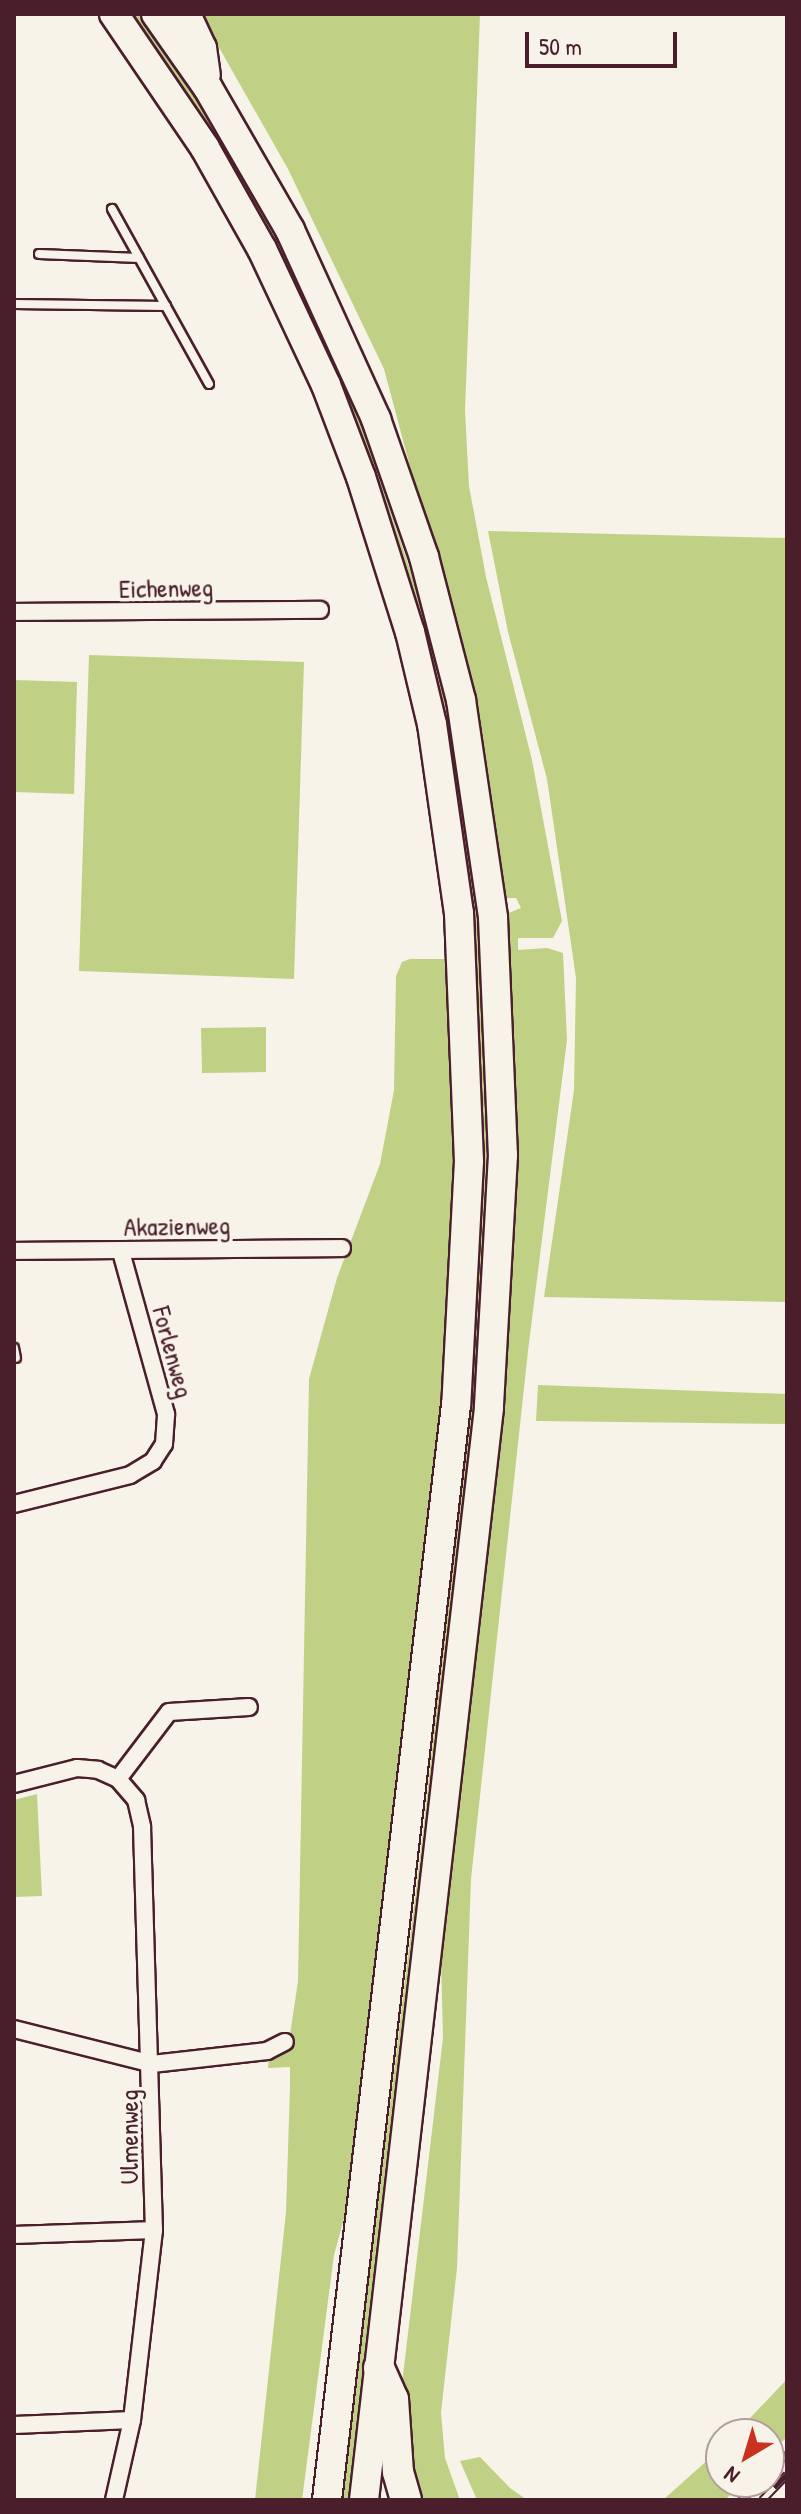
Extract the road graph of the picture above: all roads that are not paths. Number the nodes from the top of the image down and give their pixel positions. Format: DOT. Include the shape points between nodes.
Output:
graph roads {
  1 [pos="114,14"];
  2 [pos="156,14"];
  3 [pos="186,14"];
  4 [pos="208,88"];
  5 [pos="112,209"];
  6 [pos="39,254"];
  7 [pos="139,258"];
  8 [pos="14,304"];
  9 [pos="166,306"];
  10 [pos="209,384"];
  11 [pos="320,610"];
  12 [pos="14,612"];
  13 [pos="342,1248"];
  14 [pos="14,1251"];
  15 [pos="121,1252"];
  16 [pos="14,1348"];
  17 [pos="16,1358"];
  18 [pos="14,1504"];
  19 [pos="249,1707"];
  20 [pos="118,1779"];
  21 [pos="14,1784"];
  22 [pos="14,2029"];
  23 [pos="285,2042"];
  24 [pos="152,2064"];
  25 [pos="154,2230"];
  26 [pos="14,2235"];
  27 [pos="379,2368"];
  28 [pos="132,2420"];
  29 [pos="14,2425"];
  30 [pos="114,2500"];
  31 [pos="327,2500"];
  32 [pos="364,2500"];
  33 [pos="406,2500"];
  1 -- 31 [label="highway" via="197,136 262,249 326,385 361,477 393,573 432,724 461,929 469,1161 456,1405"];
  2 -- 4 [label="highway"];
  3 -- 4 [label="highway" via="202,48"];
  4 -- 27 [label="highway" via="319,288 372,407 411,516 444,628 468,740 484,832 499,997 503,1155 489,1408"];
  5 -- 7 [label="lane"];
  6 -- 7 [label="lane"];
  7 -- 9 [label="lane"];
  8 -- 9 [label="lane"];
  9 -- 10 [label="lane"];
  11 -- 12 [label="street, Eichenweg"];
  13 -- 15 [label="street, Akazienweg"];
  14 -- 15 [label="street, Akazienweg"];
  15 -- 18 [label="street, Forlenweg" via="166,1414 164,1444 153,1461 130,1475"];
  16 -- 17 [label="lane"];
  19 -- 20 [label="street" via="169,1712"];
  20 -- 21 [label="street" via="77,1768"];
  20 -- 24 [label="street, Ulmenweg" via="136,1800 142,1827"];
  22 -- 24 [label="street"];
  23 -- 24 [label="street" via="267,2051"];
  24 -- 25 [label="street, Ulmenweg"];
  25 -- 26 [label="street"];
  25 -- 28 [label="street, Ulmenweg"];
  27 -- 32 [label="highway"];
  27 -- 33 [label="highway" via="393,2399 396,2458"];
  28 -- 29 [label="street"];
  28 -- 30 [label="street, Ulmenweg"];
}
